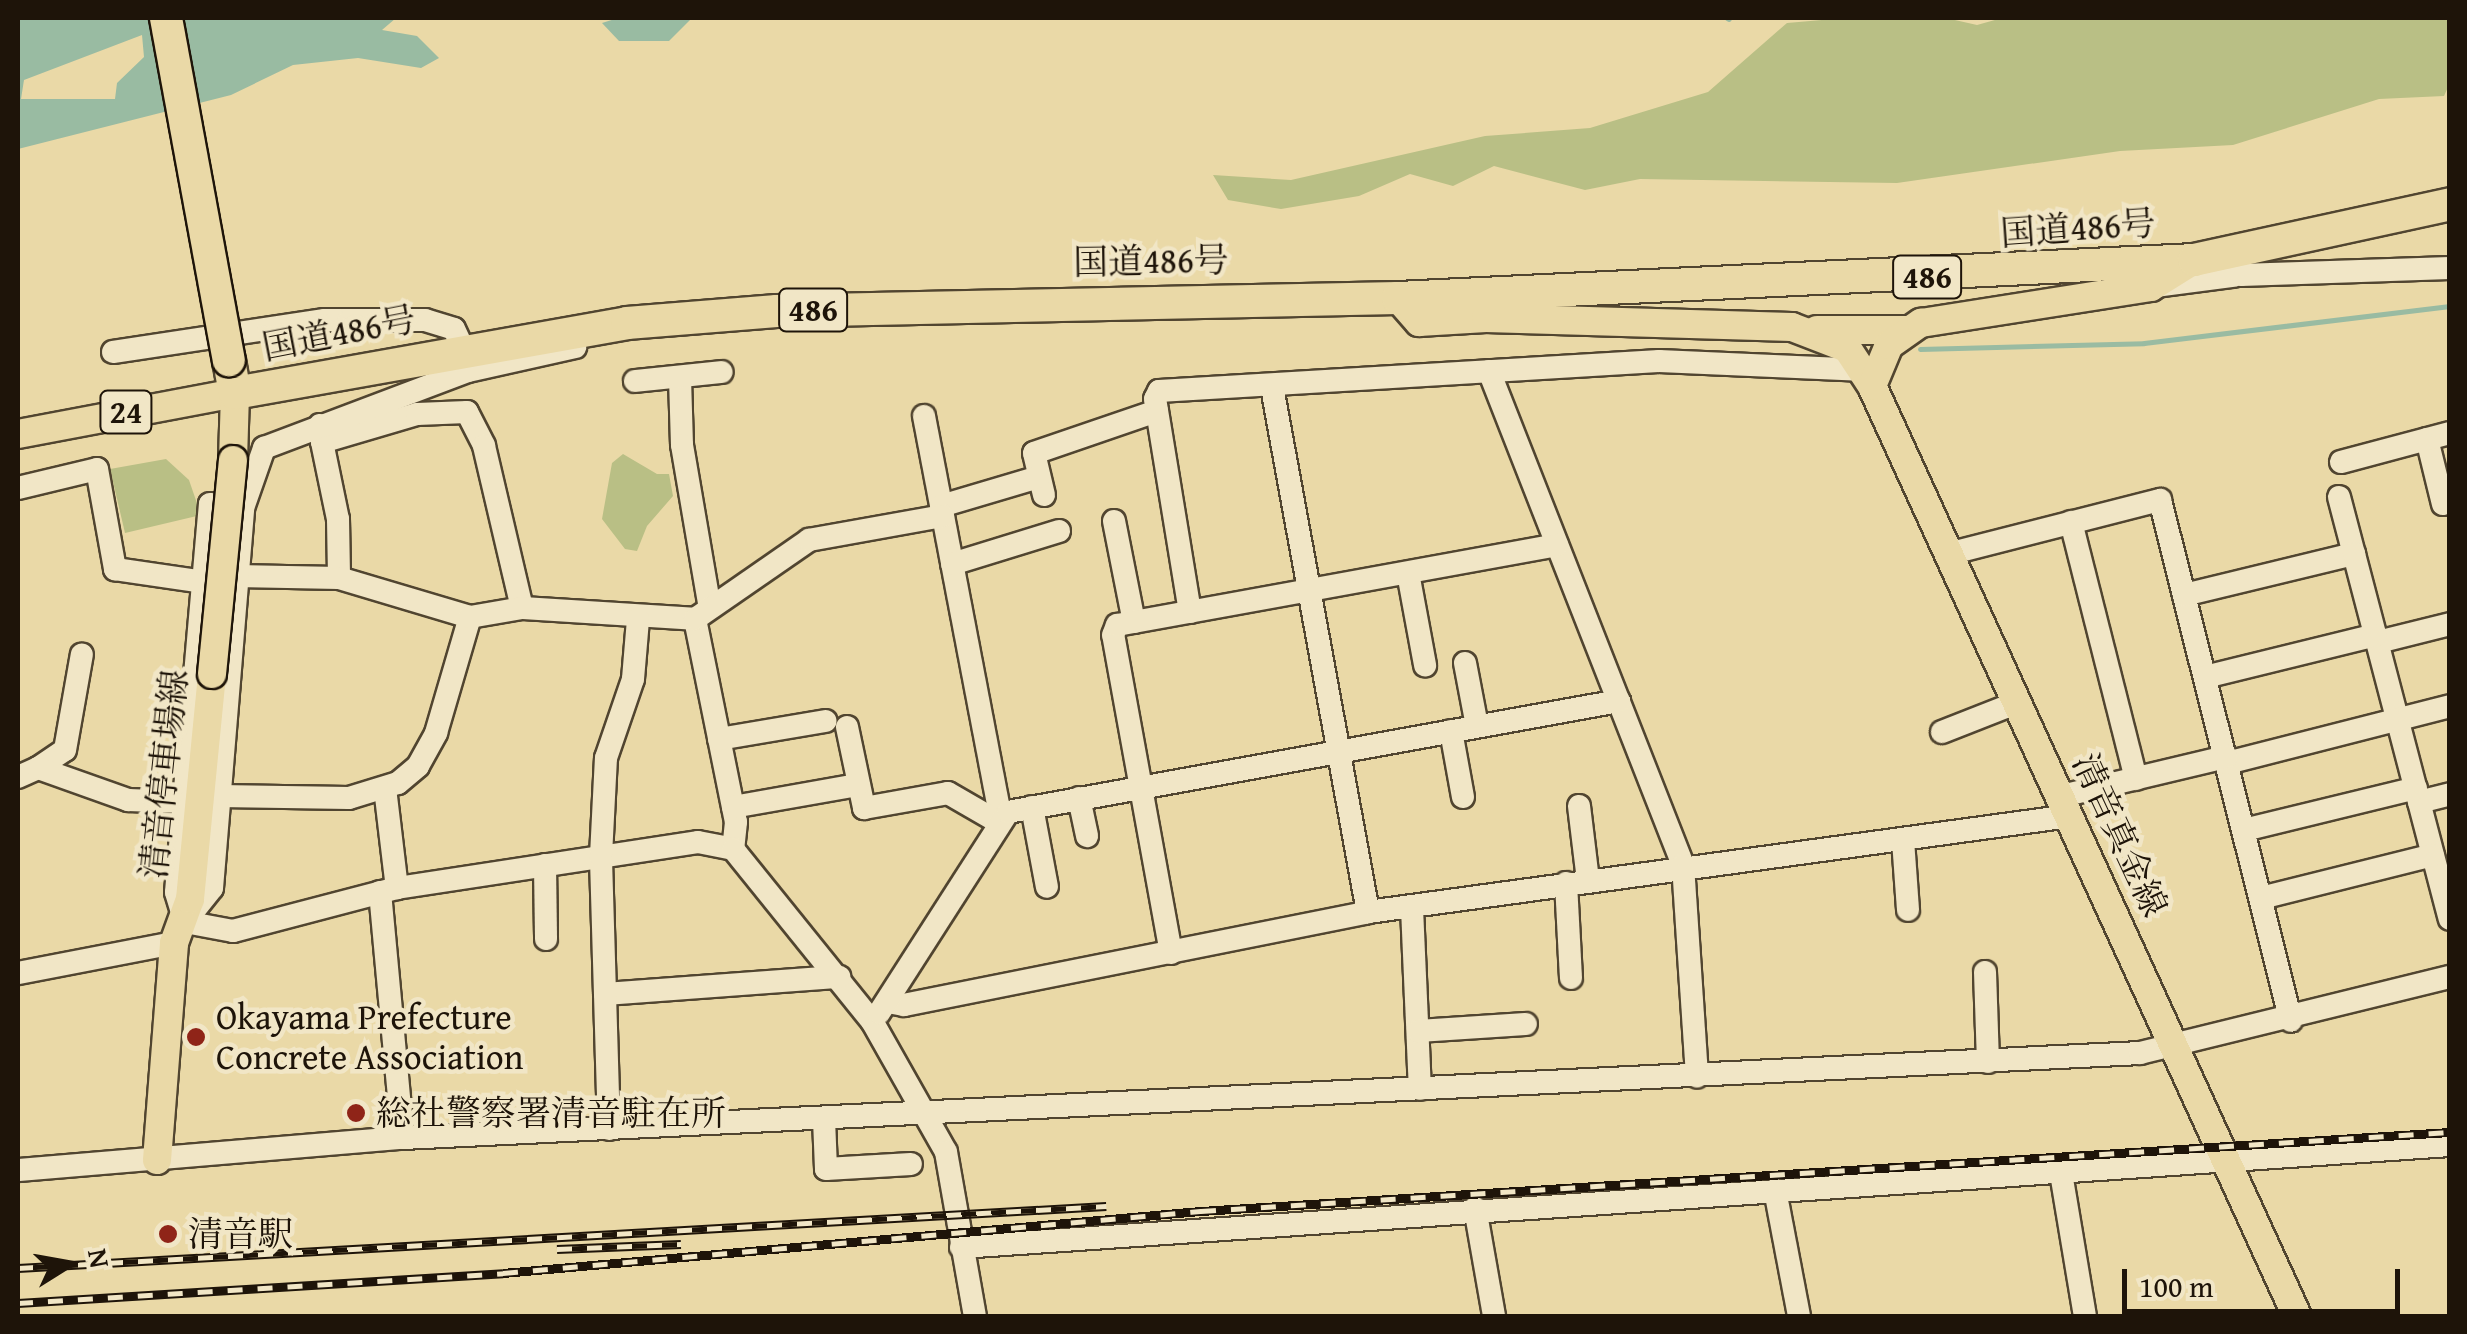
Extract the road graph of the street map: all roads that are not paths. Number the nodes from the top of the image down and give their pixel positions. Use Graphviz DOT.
graph roads {
  1 [pos="166,18"];
  2 [pos="2450,204"];
  3 [pos="2194,260"];
  4 [pos="2450,268"];
  5 [pos="2241,275"];
  6 [pos="2151,286"];
  7 [pos="1398,298"];
  8 [pos="627,322"];
  9 [pos="1811,330"];
  10 [pos="1907,330"];
  11 [pos="464,350"];
  12 [pos="113,352"];
  13 [pos="1489,371"];
  14 [pos="722,372"];
  15 [pos="680,378"];
  16 [pos="1868,378"];
  17 [pos="635,381"];
  18 [pos="1272,386"];
  19 [pos="234,393"];
  20 [pos="1157,411"];
  21 [pos="924,416"];
  22 [pos="321,433"];
  23 [pos="18,434"];
  24 [pos="2438,436"];
  25 [pos="2341,462"];
  26 [pos="18,488"];
  27 [pos="2340,498"];
  28 [pos="2443,504"];
  29 [pos="243,508"];
  30 [pos="942,511"];
  31 [pos="1114,521"];
  32 [pos="2071,522"];
  33 [pos="1059,531"];
  34 [pos="1557,545"];
  35 [pos="1948,554"];
  36 [pos="2354,554"];
  37 [pos="952,564"];
  38 [pos="1408,572"];
  39 [pos="236,576"];
  40 [pos="339,578"];
  41 [pos="204,582"];
  42 [pos="1311,590"];
  43 [pos="2184,595"];
  44 [pos="522,608"];
  45 [pos="1190,612"];
  46 [pos="702,613"];
  47 [pos="470,618"];
  48 [pos="638,618"];
  49 [pos="1134,622"];
  50 [pos="2450,624"];
  51 [pos="2377,639"];
  52 [pos="82,654"];
  53 [pos="1465,664"];
  54 [pos="1424,665"];
  55 [pos="2205,677"];
  56 [pos="1620,702"];
  57 [pos="2018,702"];
  58 [pos="2450,706"];
  59 [pos="2398,720"];
  60 [pos="1478,726"];
  61 [pos="1451,731"];
  62 [pos="1942,732"];
  63 [pos="720,739"];
  64 [pos="1340,752"];
  65 [pos="2226,760"];
  66 [pos="28,773"];
  67 [pos="2136,778"];
  68 [pos="858,785"];
  69 [pos="1142,787"];
  70 [pos="385,788"];
  71 [pos="2450,794"];
  72 [pos="2418,795"];
  73 [pos="219,796"];
  74 [pos="1463,797"];
  75 [pos="1079,798"];
  76 [pos="183,802"];
  77 [pos="1579,806"];
  78 [pos="2066,806"];
  79 [pos="733,807"];
  80 [pos="1032,807"];
  81 [pos="999,820"];
  82 [pos="2244,830"];
  83 [pos="1086,836"];
  84 [pos="1903,840"];
  85 [pos="734,849"];
  86 [pos="2433,855"];
  87 [pos="601,856"];
  88 [pos="544,865"];
  89 [pos="1683,865"];
  90 [pos="1577,882"];
  91 [pos="2445,886"];
  92 [pos="1046,888"];
  93 [pos="388,890"];
  94 [pos="2260,898"];
  95 [pos="1412,908"];
  96 [pos="1908,910"];
  97 [pos="1368,912"];
  98 [pos="2450,919"];
  99 [pos="180,932"];
  100 [pos="546,939"];
  101 [pos="1171,953"];
  102 [pos="18,972"];
  103 [pos="1985,972"];
  104 [pos="2450,977"];
  105 [pos="839,978"];
  106 [pos="1571,978"];
  107 [pos="605,994"];
  108 [pos="888,1002"];
  109 [pos="872,1021"];
  110 [pos="2290,1021"];
  111 [pos="1526,1024"];
  112 [pos="1418,1031"];
  113 [pos="2176,1045"];
  114 [pos="1988,1062"];
  115 [pos="1698,1077"];
  116 [pos="1420,1090"];
  117 [pos="926,1114"];
  118 [pos="824,1119"];
  119 [pos="609,1129"];
  120 [pos="403,1138"];
  121 [pos="2450,1145"];
  122 [pos="157,1160"];
  123 [pos="2226,1160"];
  124 [pos="911,1164"];
  125 [pos="18,1170"];
  126 [pos="2061,1172"];
  127 [pos="1776,1190"];
  128 [pos="1475,1208"];
  129 [pos="961,1247"];
  130 [pos="975,1316"];
  131 [pos="1494,1316"];
  132 [pos="1799,1316"];
  133 [pos="2085,1316"];
  134 [pos="2297,1316"];
  1 -- 19 [label="highway, 国道486号, bridge"];
  2 -- 3 [label="highway, 国道486号 / 486"];
  3 -- 5 [label="street"];
  3 -- 6 [label="main road"];
  3 -- 7 [label="highway, 国道486号 / 486"];
  4 -- 5 [label="street"];
  5 -- 6 [label="street"];
  6 -- 10 [label="main road"];
  7 -- 8 [label="highway, 国道486号 / 486"];
  7 -- 9 [label="main road, 清音真金線"];
  8 -- 11 [label="highway, 国道486号 / 486"];
  8 -- 22 [label="street"];
  9 -- 10 [label="main road"];
  9 -- 16 [label="main road, 清音真金線"];
  10 -- 16 [label="main road"];
  11 -- 12 [label="street"];
  11 -- 19 [label="highway, 国道486号 / 486"];
  13 -- 16 [label="street"];
  13 -- 18 [label="street"];
  13 -- 34 [label="street"];
  14 -- 15 [label="street"];
  15 -- 17 [label="street"];
  15 -- 46 [label="street"];
  16 -- 35 [label="main road, 清音真金線"];
  18 -- 20 [label="street"];
  18 -- 42 [label="street"];
  19 -- 23 [label="main road, 24"];
  19 -- 99 [label="main road, 清音停車場線, bridge"];
  20 -- 30 [label="street"];
  20 -- 45 [label="street"];
  21 -- 30 [label="street"];
  22 -- 29 [label="street"];
  22 -- 40 [label="street"];
  22 -- 44 [label="street"];
  24 -- 25 [label="street"];
  24 -- 28 [label="street"];
  26 -- 41 [label="street"];
  27 -- 36 [label="street"];
  29 -- 39 [label="street"];
  29 -- 41 [label="street"];
  30 -- 37 [label="street"];
  30 -- 46 [label="street"];
  31 -- 49 [label="street"];
  32 -- 35 [label="street"];
  32 -- 43 [label="street"];
  32 -- 67 [label="street"];
  33 -- 37 [label="street"];
  34 -- 38 [label="street"];
  34 -- 56 [label="street"];
  35 -- 57 [label="main road, 清音真金線"];
  36 -- 43 [label="street"];
  36 -- 51 [label="street"];
  37 -- 81 [label="street"];
  38 -- 42 [label="street"];
  38 -- 54 [label="street"];
  39 -- 40 [label="street"];
  39 -- 73 [label="street"];
  40 -- 47 [label="street"];
  41 -- 76 [label="street"];
  42 -- 45 [label="street"];
  42 -- 64 [label="street"];
  43 -- 55 [label="street"];
  44 -- 47 [label="street"];
  44 -- 48 [label="street"];
  45 -- 49 [label="street"];
  46 -- 48 [label="street"];
  46 -- 63 [label="street"];
  47 -- 70 [label="street"];
  48 -- 87 [label="street"];
  49 -- 69 [label="street"];
  50 -- 51 [label="street"];
  51 -- 55 [label="street"];
  51 -- 59 [label="street"];
  52 -- 66 [label="street"];
  53 -- 60 [label="street"];
  55 -- 65 [label="street"];
  56 -- 60 [label="street"];
  56 -- 89 [label="street"];
  57 -- 62 [label="street"];
  57 -- 78 [label="main road, 清音真金線"];
  58 -- 59 [label="street"];
  59 -- 65 [label="street"];
  59 -- 72 [label="street"];
  60 -- 61 [label="street"];
  61 -- 64 [label="street"];
  61 -- 74 [label="street"];
  63 -- 68 [label="street"];
  63 -- 79 [label="street"];
  64 -- 69 [label="street"];
  64 -- 97 [label="street"];
  65 -- 67 [label="street"];
  65 -- 82 [label="street"];
  66 -- 76 [label="street"];
  67 -- 78 [label="street"];
  68 -- 79 [label="street"];
  68 -- 81 [label="street"];
  69 -- 75 [label="street"];
  69 -- 101 [label="street"];
  70 -- 73 [label="street"];
  70 -- 93 [label="street"];
  71 -- 72 [label="street"];
  72 -- 82 [label="street"];
  72 -- 86 [label="street"];
  73 -- 99 [label="street"];
  75 -- 80 [label="street"];
  75 -- 83 [label="street"];
  76 -- 99 [label="street"];
  77 -- 90 [label="street"];
  78 -- 84 [label="street"];
  78 -- 113 [label="main road, 清音真金線"];
  79 -- 85 [label="street"];
  80 -- 81 [label="street"];
  80 -- 92 [label="street"];
  81 -- 108 [label="street"];
  82 -- 94 [label="street"];
  84 -- 89 [label="street"];
  84 -- 96 [label="street"];
  85 -- 87 [label="street"];
  85 -- 105 [label="street"];
  86 -- 91 [label="street"];
  86 -- 94 [label="street"];
  87 -- 88 [label="street"];
  87 -- 107 [label="street"];
  88 -- 93 [label="street"];
  88 -- 100 [label="street"];
  89 -- 90 [label="street"];
  89 -- 115 [label="street"];
  90 -- 95 [label="street"];
  90 -- 106 [label="street"];
  91 -- 98 [label="street"];
  93 -- 99 [label="street"];
  93 -- 120 [label="street"];
  94 -- 110 [label="street"];
  95 -- 97 [label="street"];
  95 -- 112 [label="street"];
  97 -- 101 [label="street"];
  99 -- 102 [label="street"];
  99 -- 122 [label="main road, 清音停車場線"];
  101 -- 108 [label="street"];
  103 -- 114 [label="street"];
  104 -- 110 [label="street"];
  105 -- 107 [label="street"];
  105 -- 109 [label="street"];
  107 -- 119 [label="street"];
  108 -- 109 [label="street"];
  109 -- 117 [label="street"];
  110 -- 113 [label="street"];
  111 -- 112 [label="street"];
  112 -- 116 [label="street"];
  113 -- 114 [label="street"];
  113 -- 123 [label="main road, 清音真金線"];
  114 -- 115 [label="street"];
  115 -- 116 [label="street"];
  116 -- 117 [label="street"];
  117 -- 118 [label="street"];
  117 -- 129 [label="street"];
  118 -- 119 [label="street"];
  118 -- 124 [label="street"];
  119 -- 120 [label="street"];
  120 -- 122 [label="street"];
  121 -- 123 [label="street"];
  122 -- 125 [label="street"];
  123 -- 126 [label="street"];
  123 -- 134 [label="main road, 清音真金線"];
  126 -- 127 [label="street"];
  126 -- 133 [label="street"];
  127 -- 128 [label="street"];
  127 -- 132 [label="street"];
  128 -- 129 [label="street"];
  128 -- 131 [label="street"];
  129 -- 130 [label="street"];
}
